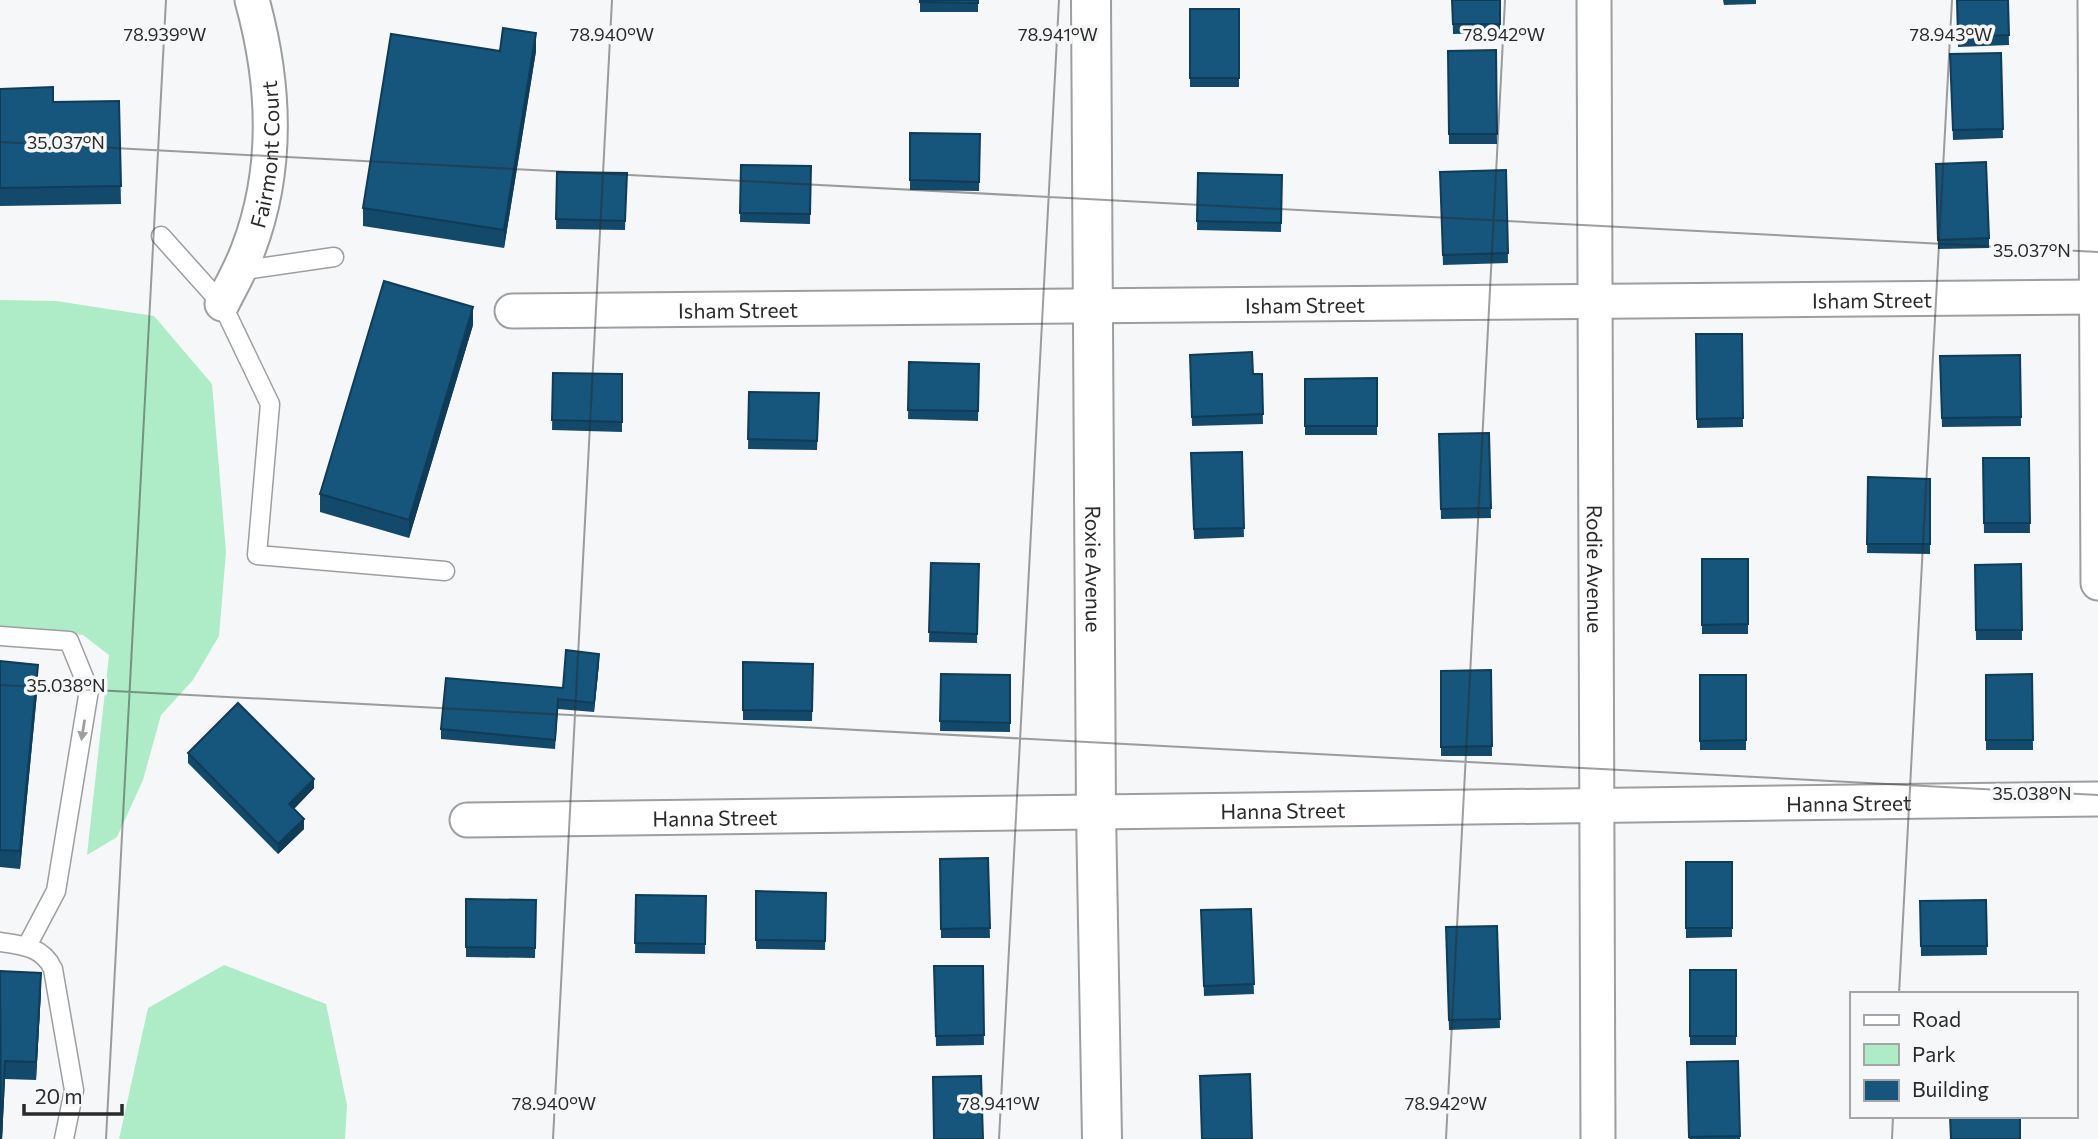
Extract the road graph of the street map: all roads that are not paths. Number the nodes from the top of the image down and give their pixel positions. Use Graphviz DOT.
graph roads {
  1 [pos="252,0"];
  2 [pos="1091,0"];
  3 [pos="1594,0"];
  4 [pos="2095,0"];
  5 [pos="161,236"];
  6 [pos="334,257"];
  7 [pos="238,271"];
  8 [pos="2097,297"];
  9 [pos="1595,302"];
  10 [pos="222,304"];
  11 [pos="1093,306"];
  12 [pos="512,311"];
  13 [pos="445,572"];
  14 [pos="2098,583"];
  15 [pos="0,636"];
  16 [pos="2098,799"];
  17 [pos="1597,806"];
  18 [pos="1096,812"];
  19 [pos="467,820"];
  20 [pos="0,942"];
  21 [pos="27,946"];
  22 [pos="65,1139"];
  23 [pos="1102,1139"];
  24 [pos="1598,1139"];
  1 -- 7 [label="street, Fairmont Court"];
  2 -- 11 [label="street, Roxie Avenue"];
  3 -- 9 [label="street, Rodie Avenue"];
  4 -- 8 [label="street"];
  5 -- 10 [label="lane"];
  6 -- 7 [label="lane"];
  7 -- 10 [label="street, Fairmont Court"];
  8 -- 9 [label="street, Isham Street"];
  8 -- 14 [label="street"];
  9 -- 11 [label="street, Isham Street"];
  9 -- 17 [label="street, Rodie Avenue"];
  10 -- 13 [label="lane"];
  11 -- 12 [label="street, Isham Street"];
  11 -- 18 [label="street, Roxie Avenue"];
  15 -- 21 [label="lane, one-way"];
  16 -- 17 [label="street, Hanna Street"];
  17 -- 18 [label="street, Hanna Street"];
  17 -- 24 [label="street, Rodie Avenue"];
  18 -- 19 [label="street, Hanna Street"];
  18 -- 23 [label="street, Roxie Avenue"];
  20 -- 21 [label="lane"];
  21 -- 22 [label="lane"];
}
